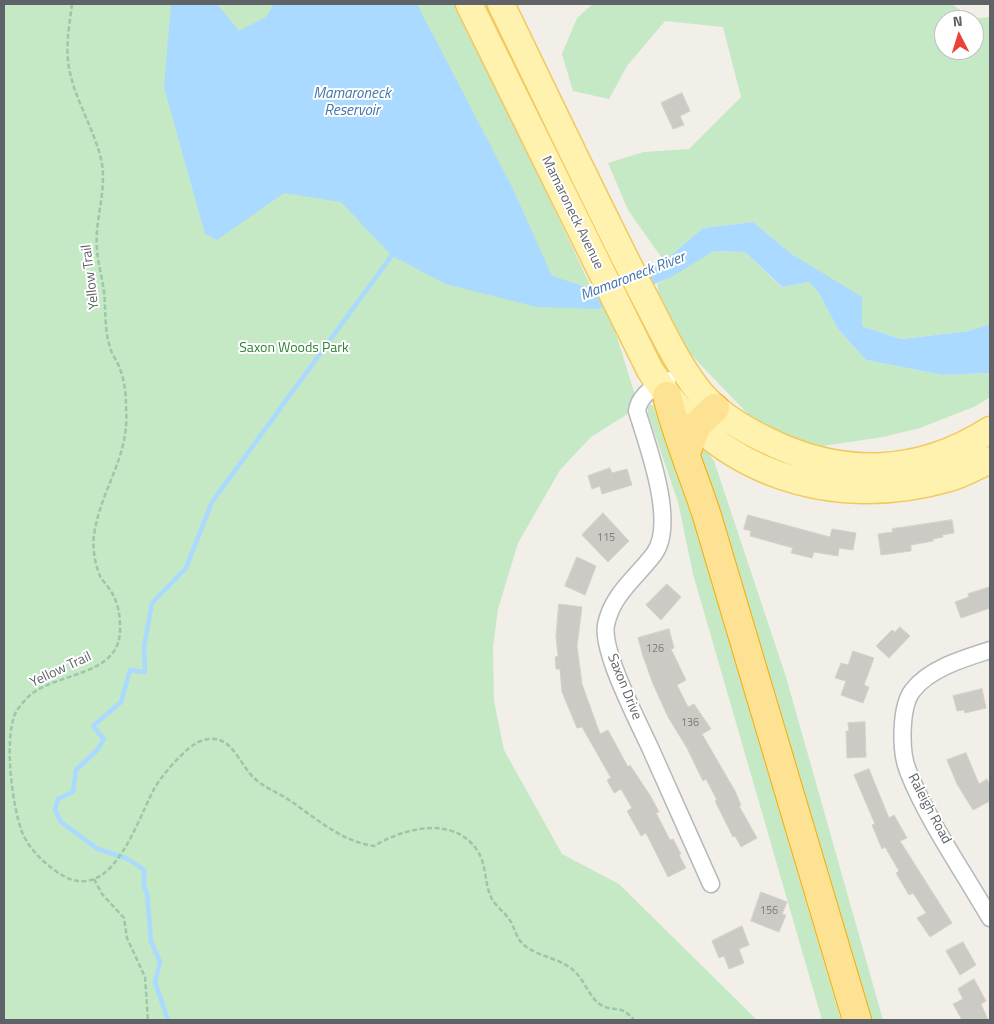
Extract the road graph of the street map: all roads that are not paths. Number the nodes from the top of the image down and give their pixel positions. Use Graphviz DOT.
graph roads {
  1 [pos="469,4"];
  2 [pos="501,4"];
  3 [pos="685,371"];
  4 [pos="663,390"];
  5 [pos="706,417"];
  6 [pos="986,441"];
  7 [pos="686,453"];
  8 [pos="990,460"];
  9 [pos="990,650"];
  10 [pos="711,884"];
  11 [pos="990,918"];
  12 [pos="857,1020"];
  1 -- 4 [label="main road, Mamaroneck Avenue"];
  2 -- 3 [label="main road, Mamaroneck Avenue"];
  3 -- 4 [label="street, Saxon Drive"];
  3 -- 5 [label="main road, Mamaroneck Avenue"];
  4 -- 5 [label="main road, Mamaroneck Avenue"];
  4 -- 7 [label="highway"];
  4 -- 10 [label="street, Saxon Drive"];
  5 -- 6 [label="main road, Mamaroneck Avenue"];
  5 -- 7 [label="highway"];
  5 -- 8 [label="main road, Mamaroneck Avenue"];
  7 -- 12 [label="highway"];
  9 -- 11 [label="street, Raleigh Road"];
}
